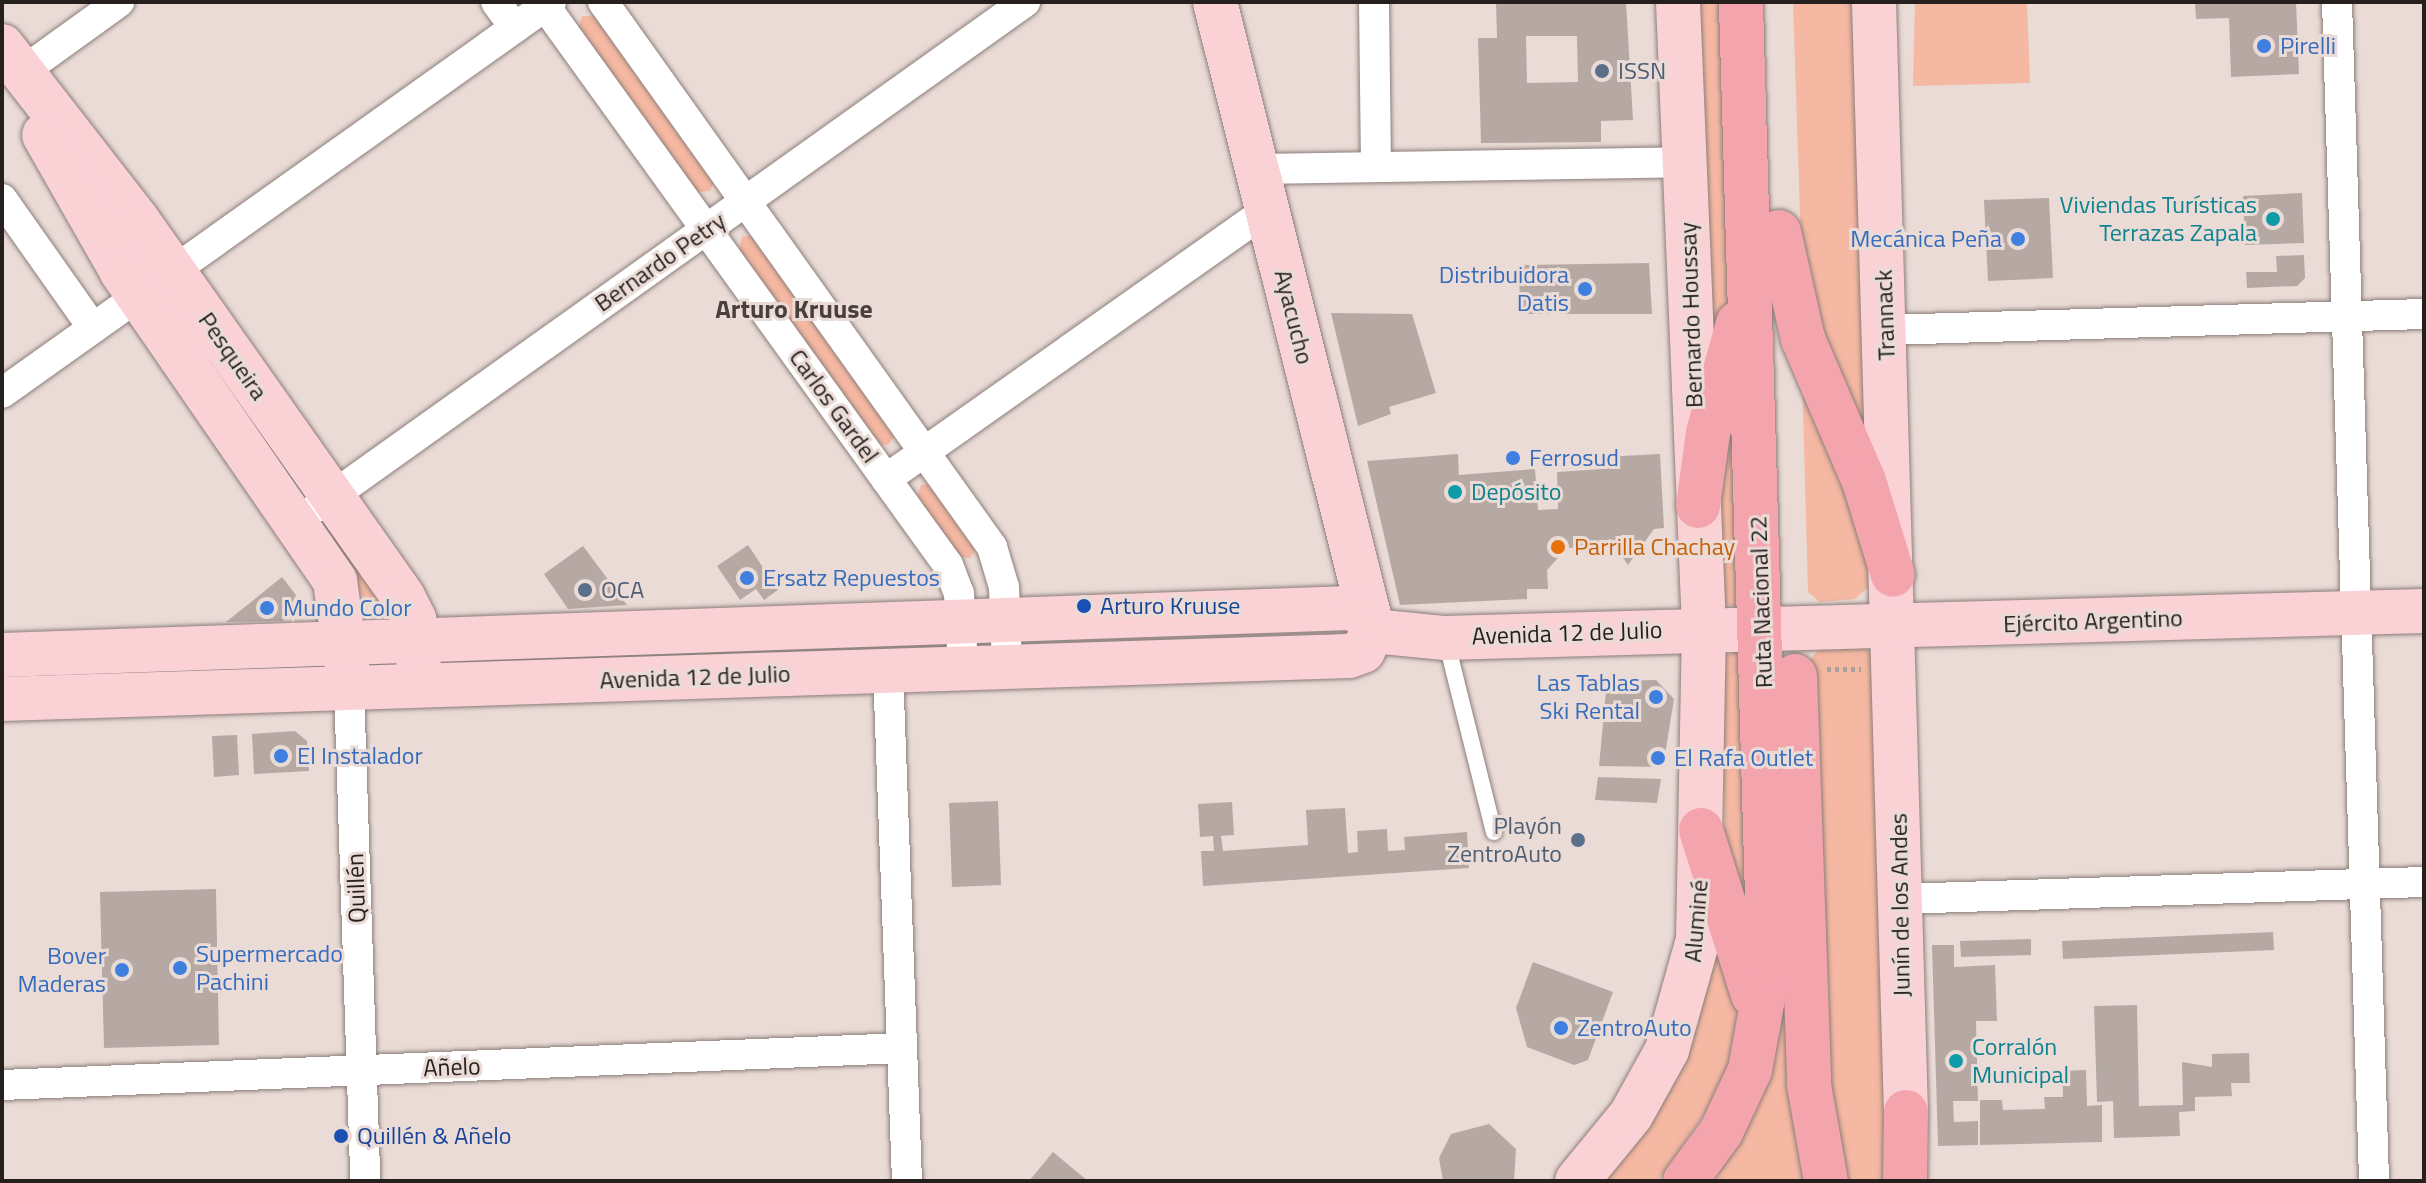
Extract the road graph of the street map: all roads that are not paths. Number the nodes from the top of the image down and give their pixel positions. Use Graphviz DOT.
graph roads {
  1 [pos="119,2"];
  2 [pos="496,2"];
  3 [pos="603,2"];
  4 [pos="1025,2"];
  5 [pos="1215,2"];
  6 [pos="1374,2"];
  7 [pos="1678,2"];
  8 [pos="1741,2"];
  9 [pos="1770,2"];
  10 [pos="1874,2"];
  11 [pos="2337,2"];
  12 [pos="548,4"];
  13 [pos="515,28"];
  14 [pos="9,59"];
  15 [pos="1685,162"];
  16 [pos="1376,167"];
  17 [pos="1262,190"];
  18 [pos="2,199"];
  19 [pos="746,202"];
  20 [pos="706,230"];
  21 [pos="1764,243"];
  22 [pos="173,271"];
  23 [pos="138,296"];
  24 [pos="2424,314"];
  25 [pos="2347,316"];
  26 [pos="93,328"];
  27 [pos="1885,330"];
  28 [pos="2,393"];
  29 [pos="925,451"];
  30 [pos="886,479"];
  31 [pos="332,497"];
  32 [pos="1698,506"];
  33 [pos="296,523"];
  34 [pos="1893,575"];
  35 [pos="2424,611"];
  36 [pos="2357,613"];
  37 [pos="1005,621"];
  38 [pos="960,623"];
  39 [pos="1895,627"];
  40 [pos="1704,628"];
  41 [pos="1778,628"];
  42 [pos="1373,631"];
  43 [pos="1445,638"];
  44 [pos="417,641"];
  45 [pos="347,643"];
  46 [pos="2,655"];
  47 [pos="1007,666"];
  48 [pos="963,668"];
  49 [pos="888,670"];
  50 [pos="420,686"];
  51 [pos="349,688"];
  52 [pos="2,699"];
  53 [pos="1701,830"];
  54 [pos="1494,832"];
  55 [pos="2424,882"];
  56 [pos="2364,884"];
  57 [pos="1900,899"];
  58 [pos="1759,1036"];
  59 [pos="902,1048"];
  60 [pos="361,1071"];
  61 [pos="2,1085"];
  62 [pos="1906,1112"];
  63 [pos="365,1181"];
  64 [pos="907,1181"];
  65 [pos="1577,1181"];
  66 [pos="1685,1181"];
  67 [pos="1826,1181"];
  68 [pos="1905,1181"];
  69 [pos="1922,1181"];
  70 [pos="2374,1181"];
  1 -- 14 [label="street"];
  2 -- 13 [label="street"];
  3 -- 19 [label="street, Carlos Gardel"];
  4 -- 19 [label="street, Bernardo Petry"];
  5 -- 17 [label="street, Ayacucho"];
  6 -- 16 [label="street"];
  7 -- 15 [label="street, Bernardo Houssay"];
  8 -- 21 [label="main road, Ruta Nacional 22"];
  9 -- 21 [label="main road, Ruta Nacional 22"];
  10 -- 27 [label="street, Trannack"];
  11 -- 25 [label="street"];
  12 -- 13 [label="street"];
  12 -- 20 [label="street, Carlos Gardel"];
  13 -- 22 [label="street"];
  14 -- 22 [label="street, Pesqueira"];
  14 -- 23 [label="street, Pesqueira"];
  15 -- 16 [label="street"];
  15 -- 32 [label="street, Bernardo Houssay"];
  16 -- 17 [label="street"];
  17 -- 29 [label="street"];
  17 -- 42 [label="street, Ayacucho"];
  18 -- 26 [label="street"];
  19 -- 20 [label="street, Bernardo Petry"];
  19 -- 29 [label="street, Carlos Gardel"];
  20 -- 30 [label="street, Carlos Gardel"];
  20 -- 31 [label="street, Bernardo Petry"];
  21 -- 32 [label="main road"];
  21 -- 34 [label="main road"];
  21 -- 41 [label="main road, Ruta Nacional 22"];
  22 -- 23 [label="street"];
  22 -- 31 [label="street, Pesqueira"];
  23 -- 26 [label="street"];
  23 -- 33 [label="street, Pesqueira"];
  24 -- 25 [label="street"];
  25 -- 27 [label="street"];
  25 -- 36 [label="street"];
  26 -- 28 [label="street"];
  27 -- 34 [label="street, Trannack"];
  29 -- 30 [label="street"];
  29 -- 37 [label="street, Carlos Gardel"];
  30 -- 38 [label="street, Carlos Gardel"];
  31 -- 33 [label="street, Bernardo Petry"];
  31 -- 44 [label="street, Pesqueira"];
  32 -- 40 [label="street, Bernardo Houssay"];
  33 -- 45 [label="street, Pesqueira"];
  34 -- 39 [label="street, Trannack"];
  35 -- 36 [label="street, Ejército Argentino"];
  36 -- 39 [label="street, Ejército Argentino"];
  36 -- 56 [label="street"];
  37 -- 38 [label="street, Avenida 12 de Julio"];
  37 -- 42 [label="street, Avenida 12 de Julio"];
  37 -- 47 [label="street, Carlos Gardel"];
  38 -- 44 [label="street, Avenida 12 de Julio"];
  38 -- 48 [label="street, Carlos Gardel"];
  39 -- 41 [label="street, Ejército Argentino"];
  39 -- 57 [label="street, Junín de los Andes"];
  40 -- 41 [label="street, Avenida 12 de Julio"];
  40 -- 43 [label="street, Avenida 12 de Julio"];
  40 -- 53 [label="street, Aluminé"];
  41 -- 58 [label="main road, Ruta Nacional 22"];
  41 -- 67 [label="main road, Ruta Nacional 22"];
  42 -- 43 [label="street, Avenida 12 de Julio"];
  42 -- 47 [label="street, Avenida 12 de Julio"];
  43 -- 54 [label="lane"];
  44 -- 45 [label="street, Avenida 12 de Julio"];
  44 -- 50 [label="street, Pesqueira"];
  45 -- 46 [label="street, Avenida 12 de Julio"];
  45 -- 51 [label="street, Quillén"];
  47 -- 48 [label="street, Avenida 12 de Julio"];
  48 -- 49 [label="street, Avenida 12 de Julio"];
  49 -- 50 [label="street, Avenida 12 de Julio"];
  49 -- 59 [label="street"];
  50 -- 51 [label="street, Avenida 12 de Julio"];
  51 -- 52 [label="street, Avenida 12 de Julio"];
  51 -- 60 [label="street, Quillén"];
  53 -- 58 [label="main road"];
  53 -- 65 [label="street, Aluminé"];
  55 -- 56 [label="street"];
  56 -- 57 [label="street"];
  56 -- 70 [label="street"];
  57 -- 62 [label="street, Junín de los Andes"];
  58 -- 66 [label="main road, Ruta Nacional 22"];
  59 -- 60 [label="street, Añelo"];
  59 -- 64 [label="street"];
  60 -- 61 [label="street, Añelo"];
  60 -- 63 [label="street, Quillén"];
  62 -- 68 [label="main road"];
  62 -- 69 [label="street, Junín de los Andes"];
}
